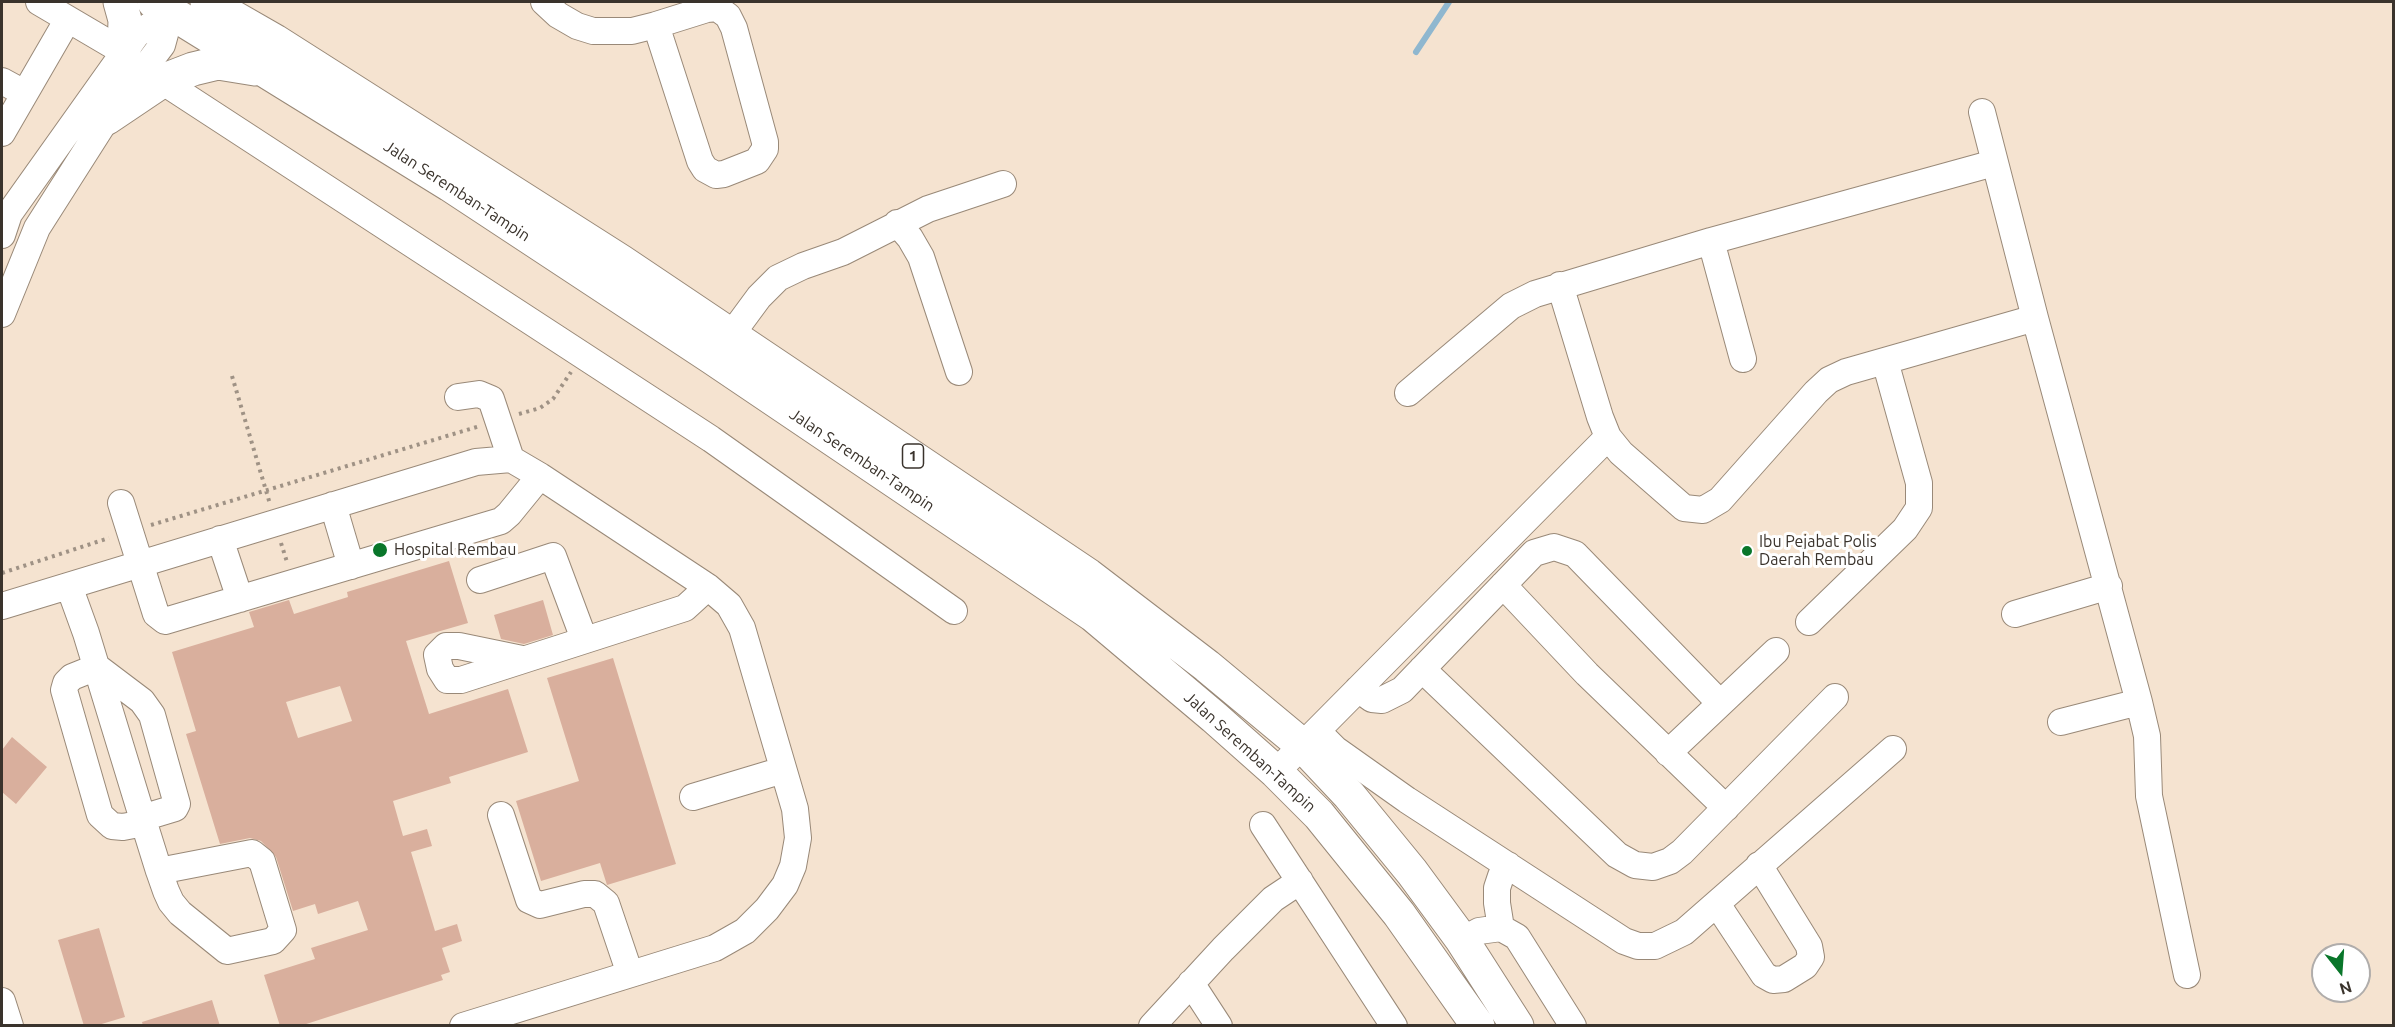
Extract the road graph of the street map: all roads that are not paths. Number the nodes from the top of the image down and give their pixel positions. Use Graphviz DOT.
graph roads {
  1 [pos="39,2"];
  2 [pos="120,2"];
  3 [pos="207,2"];
  4 [pos="254,2"];
  5 [pos="544,2"];
  6 [pos="162,7"];
  7 [pos="68,19"];
  8 [pos="656,25"];
  9 [pos="124,52"];
  10 [pos="270,56"];
  11 [pos="2,81"];
  12 [pos="162,81"];
  13 [pos="24,93"];
  14 [pos="1982,112"];
  15 [pos="107,118"];
  16 [pos="2,133"];
  17 [pos="1994,163"];
  18 [pos="1003,184"];
  19 [pos="4,220"];
  20 [pos="897,224"];
  21 [pos="37,228"];
  22 [pos="1711,241"];
  23 [pos="1560,285"];
  24 [pos="2,314"];
  25 [pos="2035,318"];
  26 [pos="731,335"];
  27 [pos="1743,359"];
  28 [pos="1885,361"];
  29 [pos="959,372"];
  30 [pos="1408,393"];
  31 [pos="458,397"];
  32 [pos="1608,437"];
  33 [pos="511,459"];
  34 [pos="540,476"];
  35 [pos="121,502"];
  36 [pos="333,505"];
  37 [pos="220,539"];
  38 [pos="139,563"];
  39 [pos="351,566"];
  40 [pos="480,580"];
  41 [pos="1503,585"];
  42 [pos="69,586"];
  43 [pos="2109,586"];
  44 [pos="708,587"];
  45 [pos="240,599"];
  46 [pos="2,606"];
  47 [pos="954,611"];
  48 [pos="2015,614"];
  49 [pos="1809,622"];
  50 [pos="584,639"];
  51 [pos="1776,651"];
  52 [pos="522,659"];
  53 [pos="97,667"];
  54 [pos="1422,669"];
  55 [pos="1358,689"];
  56 [pos="1835,697"];
  57 [pos="2139,702"];
  58 [pos="1720,704"];
  59 [pos="2061,722"];
  60 [pos="1310,738"];
  61 [pos="1893,749"];
  62 [pos="1668,753"];
  63 [pos="783,770"];
  64 [pos="1276,772"];
  65 [pos="693,797"];
  66 [pos="1726,808"];
  67 [pos="501,815"];
  68 [pos="143,821"];
  69 [pos="1263,825"];
  70 [pos="1508,865"];
  71 [pos="1760,866"];
  72 [pos="159,871"];
  73 [pos="1300,881"];
  74 [pos="1717,904"];
  75 [pos="1501,928"];
  76 [pos="1462,940"];
  77 [pos="630,974"];
  78 [pos="2187,975"];
  79 [pos="1191,983"];
  80 [pos="2,1000"];
  81 [pos="10,1026"];
  82 [pos="463,1026"];
  83 [pos="1152,1026"];
  84 [pos="1219,1026"];
  85 [pos="1394,1026"];
  86 [pos="1478,1026"];
  87 [pos="1517,1026"];
  88 [pos="1573,1026"];
  1 -- 7 [label="street"];
  2 -- 9 [label="highway"];
  3 -- 10 [label="highway, Jalan Seremban-Tampin / 1"];
  4 -- 10 [label="highway"];
  5 -- 8 [label="street"];
  6 -- 9 [label="street"];
  6 -- 10 [label="highway, Jalan Seremban-Tampin / 1"];
  6 -- 15 [label="street"];
  7 -- 9 [label="street"];
  7 -- 13 [label="street"];
  8 -- 8 [label="street"];
  9 -- 19 [label="street"];
  10 -- 12 [label="highway"];
  10 -- 26 [label="highway, Jalan Seremban-Tampin / 1"];
  10 -- 64 [label="highway, Jalan Seremban-Tampin / 1"];
  11 -- 13 [label="street"];
  12 -- 15 [label="highway"];
  12 -- 47 [label="street"];
  13 -- 16 [label="street"];
  14 -- 17 [label="street"];
  15 -- 21 [label="street"];
  17 -- 22 [label="street"];
  17 -- 25 [label="street"];
  18 -- 20 [label="street"];
  19 -- 21 [label="street"];
  20 -- 26 [label="street"];
  20 -- 29 [label="street"];
  21 -- 24 [label="street"];
  22 -- 23 [label="street"];
  22 -- 27 [label="street"];
  23 -- 30 [label="street"];
  23 -- 32 [label="street"];
  25 -- 28 [label="street"];
  25 -- 43 [label="street"];
  26 -- 60 [label="highway, Jalan Seremban-Tampin / 1"];
  28 -- 32 [label="street"];
  28 -- 49 [label="street"];
  31 -- 33 [label="street"];
  32 -- 55 [label="street"];
  33 -- 34 [label="street"];
  33 -- 36 [label="street"];
  34 -- 39 [label="street"];
  34 -- 44 [label="street"];
  35 -- 38 [label="street"];
  36 -- 37 [label="street"];
  36 -- 39 [label="street"];
  37 -- 38 [label="street"];
  37 -- 45 [label="street"];
  38 -- 42 [label="street"];
  38 -- 45 [label="street"];
  39 -- 45 [label="street"];
  40 -- 50 [label="street"];
  41 -- 54 [label="street"];
  41 -- 58 [label="street"];
  41 -- 62 [label="street"];
  42 -- 46 [label="street"];
  42 -- 53 [label="street"];
  43 -- 48 [label="street"];
  43 -- 57 [label="street"];
  44 -- 50 [label="street"];
  44 -- 63 [label="street"];
  50 -- 52 [label="street"];
  51 -- 58 [label="street"];
  53 -- 68 [label="street"];
  53 -- 68 [label="street"];
  53 -- 68 [label="street"];
  54 -- 55 [label="street"];
  54 -- 66 [label="street"];
  55 -- 60 [label="street"];
  56 -- 66 [label="street"];
  57 -- 59 [label="street"];
  57 -- 78 [label="street"];
  58 -- 62 [label="street"];
  60 -- 64 [label="street"];
  60 -- 70 [label="street"];
  60 -- 76 [label="highway, Jalan Seremban-Tampin / 1"];
  61 -- 71 [label="street"];
  62 -- 66 [label="street"];
  63 -- 65 [label="street"];
  63 -- 77 [label="street"];
  64 -- 86 [label="highway, Jalan Seremban-Tampin / 1"];
  67 -- 77 [label="street"];
  68 -- 72 [label="street"];
  69 -- 73 [label="street"];
  70 -- 74 [label="street"];
  70 -- 75 [label="street"];
  71 -- 74 [label="street"];
  71 -- 74 [label="street"];
  72 -- 72 [label="street"];
  73 -- 79 [label="street"];
  73 -- 85 [label="street"];
  75 -- 76 [label="street"];
  75 -- 88 [label="street"];
  76 -- 87 [label="highway, Jalan Seremban-Tampin / 1"];
  77 -- 82 [label="street"];
  79 -- 83 [label="street"];
  79 -- 84 [label="street"];
  80 -- 81 [label="street"];
}
